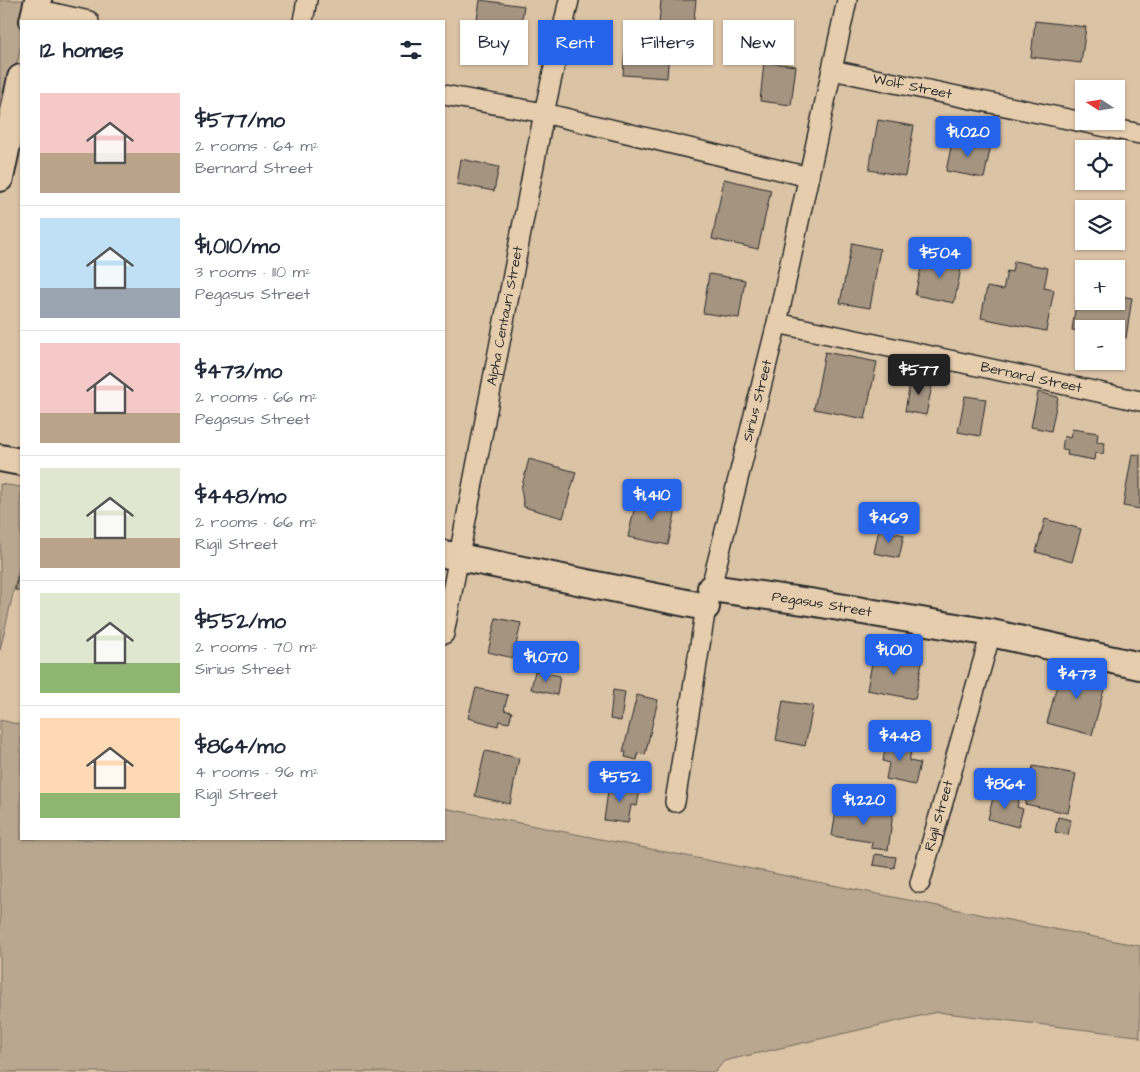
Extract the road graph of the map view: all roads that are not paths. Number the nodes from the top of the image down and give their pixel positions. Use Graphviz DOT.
graph roads {
  1 [pos="307,0"];
  2 [pos="569,0"];
  3 [pos="847,0"];
  4 [pos="36,10"];
  5 [pos="84,20"];
  6 [pos="302,20"];
  7 [pos="832,70"];
  8 [pos="20,83"];
  9 [pos="445,95"];
  10 [pos="544,113"];
  11 [pos="1140,134"];
  12 [pos="809,177"];
  13 [pos="0,178"];
  14 [pos="777,323"];
  15 [pos="1140,401"];
  16 [pos="0,458"];
  17 [pos="20,462"];
  18 [pos="451,556"];
  19 [pos="708,597"];
  20 [pos="445,623"];
  21 [pos="991,633"];
  22 [pos="1140,666"];
  23 [pos="675,802"];
  24 [pos="920,883"];
  1 -- 6 [label="street"];
  2 -- 10 [label="street, Alpha Centauri Street"];
  3 -- 7 [label="street, Sirius Street"];
  4 -- 5 [label="street"];
  7 -- 11 [label="street, Wolf Street"];
  7 -- 12 [label="street, Sirius Street"];
  8 -- 13 [label="street"];
  9 -- 10 [label="street"];
  10 -- 12 [label="street"];
  10 -- 18 [label="street, Alpha Centauri Street"];
  12 -- 14 [label="street, Sirius Street"];
  14 -- 15 [label="street, Bernard Street"];
  14 -- 19 [label="street, Sirius Street"];
  16 -- 17 [label="street"];
  18 -- 19 [label="street, Pegasus Street"];
  18 -- 20 [label="street, Alpha Centauri Street"];
  19 -- 21 [label="street, Pegasus Street"];
  19 -- 23 [label="street, Sirius Street"];
  21 -- 22 [label="street, Pegasus Street"];
  21 -- 24 [label="street, Rigil Street"];
}
